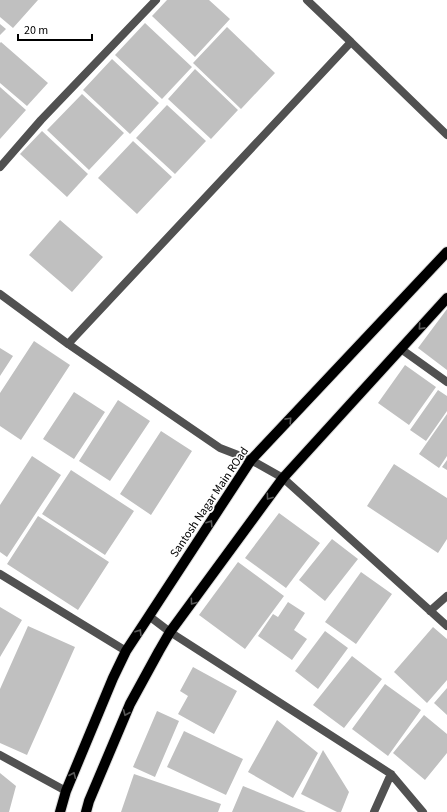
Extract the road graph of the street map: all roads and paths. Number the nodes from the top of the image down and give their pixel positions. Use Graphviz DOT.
graph roads {
  1 [pos="156,0"];
  2 [pos="307,0"];
  3 [pos="351,42"];
  4 [pos="447,135"];
  5 [pos="0,167"];
  6 [pos="447,252"];
  7 [pos="0,294"];
  8 [pos="447,298"];
  9 [pos="68,344"];
  10 [pos="401,348"];
  11 [pos="447,382"];
  12 [pos="251,460"];
  13 [pos="283,478"];
  14 [pos="0,574"];
  15 [pos="447,596"];
  16 [pos="430,611"];
  17 [pos="148,616"];
  18 [pos="447,626"];
  19 [pos="170,632"];
  20 [pos="126,651"];
  21 [pos="0,755"];
  22 [pos="390,774"];
  23 [pos="66,791"];
  24 [pos="60,812"];
  25 [pos="86,812"];
  26 [pos="374,812"];
  27 [pos="424,812"];
  1 -- 5 [label="street"];
  2 -- 3 [label="street"];
  3 -- 4 [label="street"];
  3 -- 9 [label="street"];
  12 -- 6 [label="main road, Santosh Nagar Main ROad, one-way"];
  7 -- 9 [label="street"];
  8 -- 10 [label="main road, one-way"];
  9 -- 12 [label="street"];
  10 -- 11 [label="street"];
  10 -- 13 [label="main road"];
  12 -- 13 [label="street"];
  17 -- 12 [label="main road, Santosh Nagar Main ROad, one-way"];
  13 -- 16 [label="street"];
  13 -- 19 [label="main road, one-way"];
  14 -- 20 [label="street"];
  15 -- 16 [label="street"];
  16 -- 18 [label="street"];
  17 -- 19 [label="street"];
  20 -- 17 [label="main road, Santosh Nagar Main ROad, one-way"];
  19 -- 22 [label="street"];
  19 -- 25 [label="main road, one-way"];
  23 -- 20 [label="main road, Santosh Nagar Main ROad, one-way"];
  21 -- 23 [label="street"];
  22 -- 26 [label="street"];
  22 -- 27 [label="street"];
  23 -- 24 [label="main road, Santosh Nagar Main ROad"];
}
